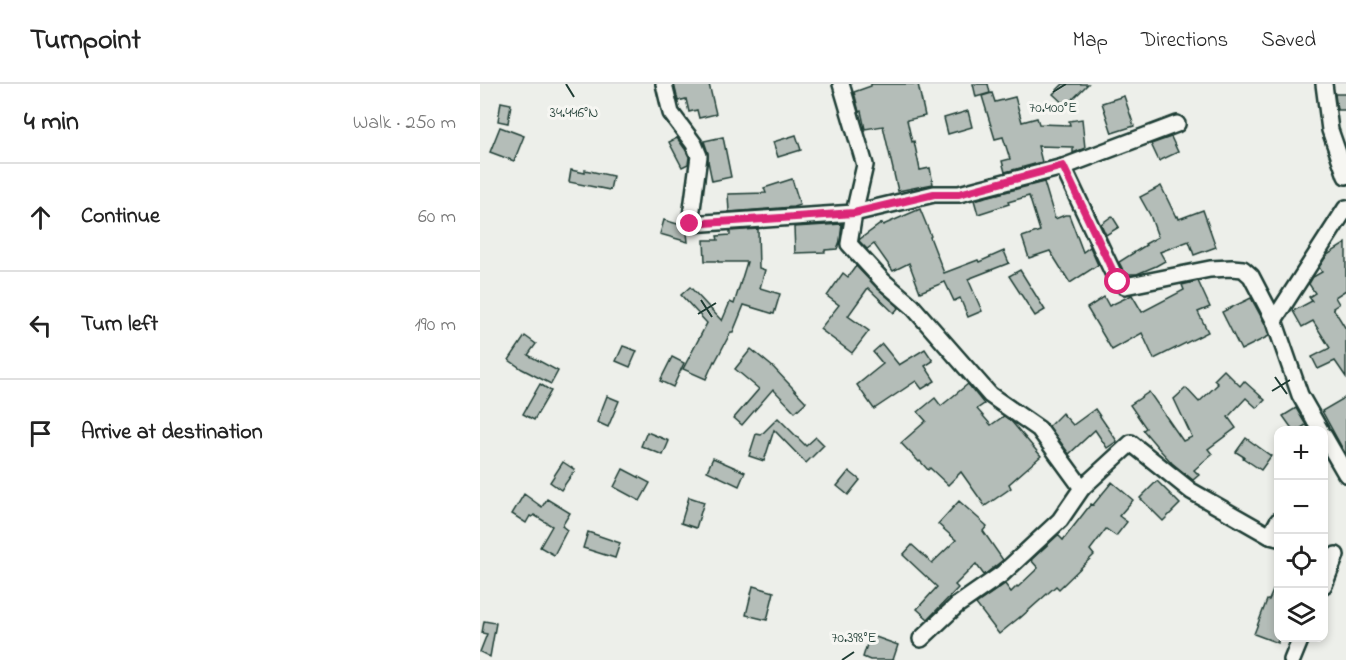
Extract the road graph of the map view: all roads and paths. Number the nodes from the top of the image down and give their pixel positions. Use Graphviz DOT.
graph roads {
  1 [pos="664,84"];
  2 [pos="841,84"];
  3 [pos="1324,84"];
  4 [pos="1178,124"];
  5 [pos="1063,166"];
  6 [pos="1346,176"];
  7 [pos="1346,208"];
  8 [pos="854,213"];
  9 [pos="1274,320"];
  10 [pos="1318,426"];
  11 [pos="1328,444"];
  12 [pos="1346,474"];
  13 [pos="1082,488"];
  14 [pos="1274,537"];
  15 [pos="1335,555"];
  16 [pos="1328,572"];
  17 [pos="921,639"];
  18 [pos="1299,642"];
  19 [pos="1292,660"];
  1 -- 8 [label="street"];
  2 -- 8 [label="street"];
  3 -- 6 [label="street"];
  4 -- 5 [label="street"];
  5 -- 8 [label="street"];
  5 -- 9 [label="street"];
  7 -- 9 [label="street"];
  8 -- 13 [label="street"];
  9 -- 10 [label="street"];
  11 -- 12 [label="street"];
  13 -- 14 [label="street"];
  13 -- 17 [label="street"];
  15 -- 16 [label="street"];
  18 -- 19 [label="street"];
}
